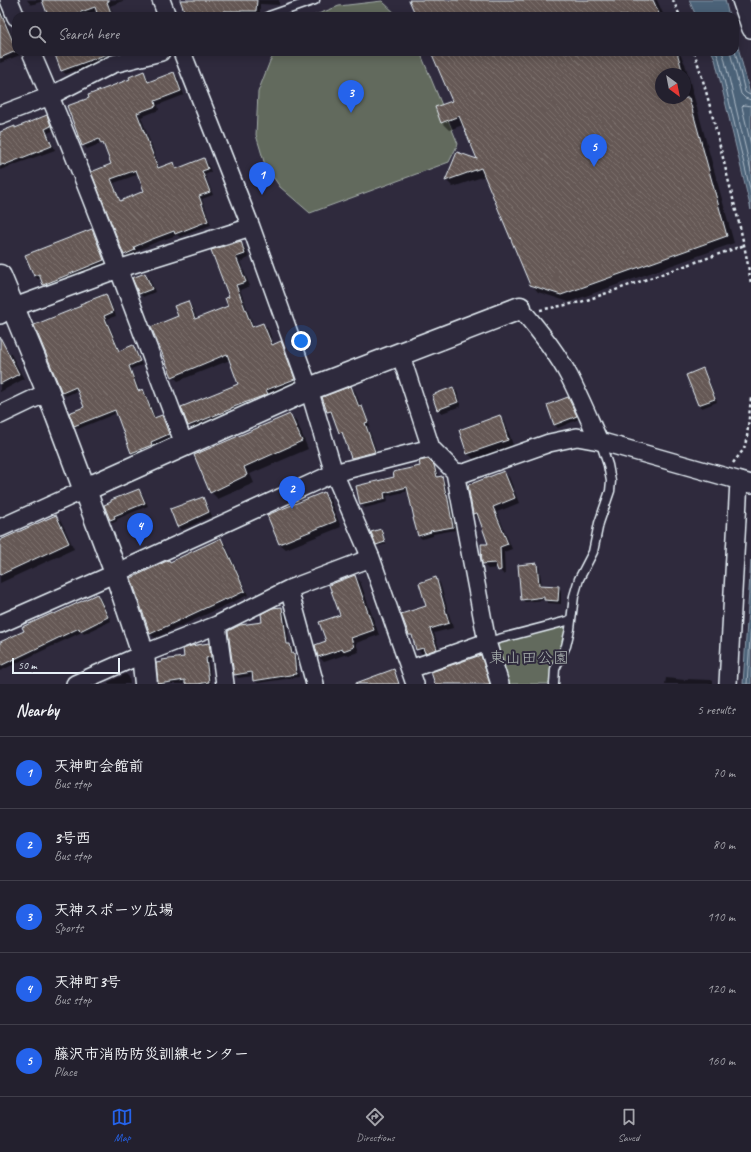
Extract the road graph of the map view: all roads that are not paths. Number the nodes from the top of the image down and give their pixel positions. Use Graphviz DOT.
graph roads {
  1 [pos="9,0"];
  2 [pos="161,0"];
  3 [pos="315,0"];
  4 [pos="741,0"];
  5 [pos="14,12"];
  6 [pos="166,12"];
  7 [pos="280,12"];
  8 [pos="751,29"];
  9 [pos="33,56"];
  10 [pos="145,56"];
  11 [pos="184,56"];
  12 [pos="50,96"];
  13 [pos="0,115"];
  14 [pos="250,227"];
  15 [pos="118,269"];
  16 [pos="0,276"];
  17 [pos="522,310"];
  18 [pos="6,311"];
  19 [pos="400,353"];
  20 [pos="309,389"];
  21 [pos="48,392"];
  22 [pos="0,415"];
  23 [pos="599,441"];
  24 [pos="184,444"];
  25 [pos="431,448"];
  26 [pos="455,472"];
  27 [pos="334,473"];
  28 [pos="738,481"];
  29 [pos="84,490"];
  30 [pos="0,528"];
  31 [pos="371,558"];
  32 [pos="116,573"];
  33 [pos="289,589"];
  34 [pos="571,620"];
  35 [pos="0,624"];
  36 [pos="217,625"];
  37 [pos="487,642"];
  38 [pos="143,654"];
  39 [pos="412,676"];
  40 [pos="75,684"];
  41 [pos="146,684"];
  42 [pos="225,684"];
  43 [pos="315,684"];
  44 [pos="500,684"];
  45 [pos="554,684"];
  46 [pos="728,684"];
  1 -- 5 [label="street"];
  2 -- 6 [label="street"];
  3 -- 7 [label="lane"];
  4 -- 8 [label="street"];
  9 -- 12 [label="street"];
  10 -- 12 [label="street"];
  11 -- 14 [label="street"];
  12 -- 13 [label="street"];
  12 -- 15 [label="street"];
  14 -- 15 [label="street"];
  14 -- 20 [label="street"];
  15 -- 18 [label="street"];
  15 -- 24 [label="street"];
  16 -- 18 [label="street"];
  17 -- 19 [label="street"];
  17 -- 23 [label="street"];
  18 -- 21 [label="street"];
  19 -- 20 [label="street"];
  19 -- 25 [label="street"];
  20 -- 24 [label="street"];
  20 -- 27 [label="street"];
  21 -- 22 [label="street"];
  21 -- 29 [label="street"];
  23 -- 26 [label="street"];
  23 -- 28 [label="street"];
  23 -- 34 [label="lane"];
  24 -- 29 [label="street"];
  25 -- 26 [label="street"];
  25 -- 27 [label="street"];
  26 -- 37 [label="street"];
  27 -- 31 [label="street"];
  27 -- 32 [label="street"];
  28 -- 46 [label="street"];
  29 -- 30 [label="street"];
  29 -- 32 [label="street"];
  31 -- 33 [label="street"];
  31 -- 39 [label="street"];
  32 -- 35 [label="street"];
  32 -- 38 [label="street"];
  33 -- 36 [label="street"];
  33 -- 43 [label="street"];
  34 -- 37 [label="lane"];
  34 -- 45 [label="lane"];
  36 -- 38 [label="street"];
  36 -- 42 [label="street"];
  37 -- 39 [label="street"];
  37 -- 44 [label="street"];
  38 -- 40 [label="street"];
  38 -- 41 [label="street"];
}
